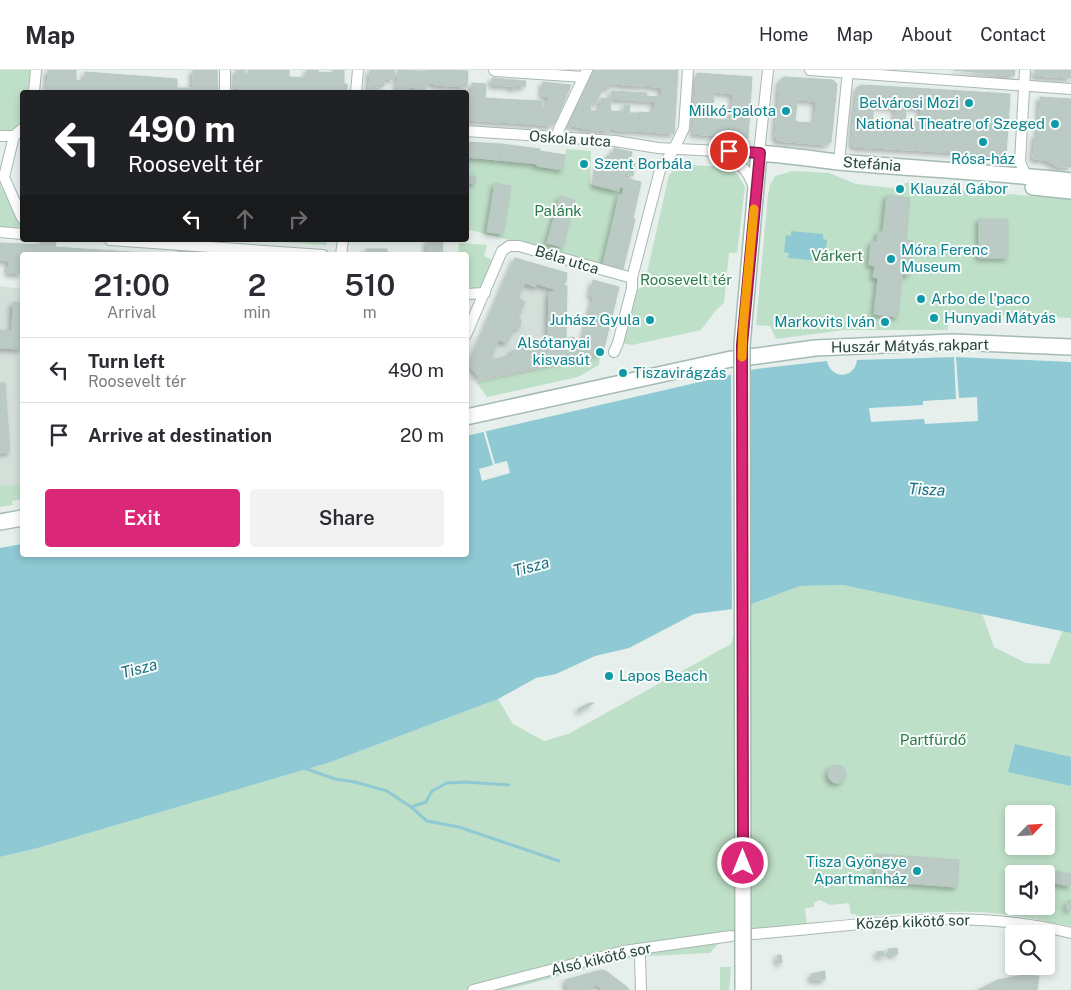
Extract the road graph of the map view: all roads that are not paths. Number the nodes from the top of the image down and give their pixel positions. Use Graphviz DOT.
graph roads {
  1 [pos="36,70"];
  2 [pos="225,70"];
  3 [pos="358,70"];
  4 [pos="494,70"];
  5 [pos="688,70"];
  6 [pos="768,70"];
  7 [pos="810,70"];
  8 [pos="1025,70"];
  9 [pos="848,71"];
  10 [pos="586,73"];
  11 [pos="1023,86"];
  12 [pos="1071,89"];
  13 [pos="34,90"];
  14 [pos="225,90"];
  15 [pos="356,90"];
  16 [pos="20,131"];
  17 [pos="469,131"];
  18 [pos="0,136"];
  19 [pos="14,136"];
  20 [pos="556,138"];
  21 [pos="674,148"];
  22 [pos="718,151"];
  23 [pos="760,153"];
  24 [pos="839,162"];
  25 [pos="1024,171"];
  26 [pos="985,174"];
  27 [pos="2,177"];
  28 [pos="1071,181"];
  29 [pos="1071,191"];
  30 [pos="756,196"];
  31 [pos="20,214"];
  32 [pos="0,232"];
  33 [pos="20,234"];
  34 [pos="138,242"];
  35 [pos="280,252"];
  36 [pos="632,278"];
  37 [pos="484,293"];
  38 [pos="469,294"];
  39 [pos="469,322"];
  40 [pos="1071,347"];
  41 [pos="614,352"];
  42 [pos="750,356"];
  43 [pos="731,359"];
  44 [pos="469,416"];
  45 [pos="20,518"];
  46 [pos="0,522"];
  47 [pos="1071,933"];
  48 [pos="753,934"];
  49 [pos="731,936"];
  50 [pos="637,949"];
  51 [pos="473,990"];
  52 [pos="641,990"];
  53 [pos="743,990"];
  1 -- 13 [label="street"];
  2 -- 14 [label="street"];
  3 -- 15 [label="street"];
  4 -- 10 [label="street"];
  5 -- 21 [label="street"];
  6 -- 23 [label="street"];
  7 -- 9 [label="street"];
  8 -- 11 [label="street"];
  9 -- 11 [label="street"];
  9 -- 24 [label="street"];
  10 -- 20 [label="street"];
  11 -- 12 [label="street"];
  11 -- 25 [label="street"];
  16 -- 19 [label="street"];
  17 -- 20 [label="street, Oskola utca"];
  18 -- 19 [label="street"];
  19 -- 27 [label="street"];
  20 -- 21 [label="street, Oskola utca"];
  21 -- 22 [label="street"];
  21 -- 36 [label="street"];
  22 -- 23 [label="street"];
  22 -- 30 [label="street"];
  23 -- 24 [label="street, Stefánia"];
  23 -- 30 [label="street"];
  24 -- 26 [label="street, Stefánia"];
  26 -- 28 [label="street, Stefánia"];
  26 -- 29 [label="street, Stefánia"];
  27 -- 31 [label="street"];
  30 -- 53 [label="street, bridge"];
  32 -- 33 [label="street"];
  34 -- 35 [label="street"];
  36 -- 37 [label="street, Béla utca"];
  36 -- 41 [label="street"];
  37 -- 38 [label="street"];
  37 -- 39 [label="street"];
  40 -- 42 [label="street, Huszár Mátyás rakpart"];
  43 -- 44 [label="street"];
  45 -- 46 [label="street"];
  47 -- 48 [label="street, Közép kikötő sor"];
  49 -- 50 [label="street, Alsó kikötő sor"];
  50 -- 51 [label="street, Alsó kikötő sor"];
  50 -- 52 [label="street"];
}
